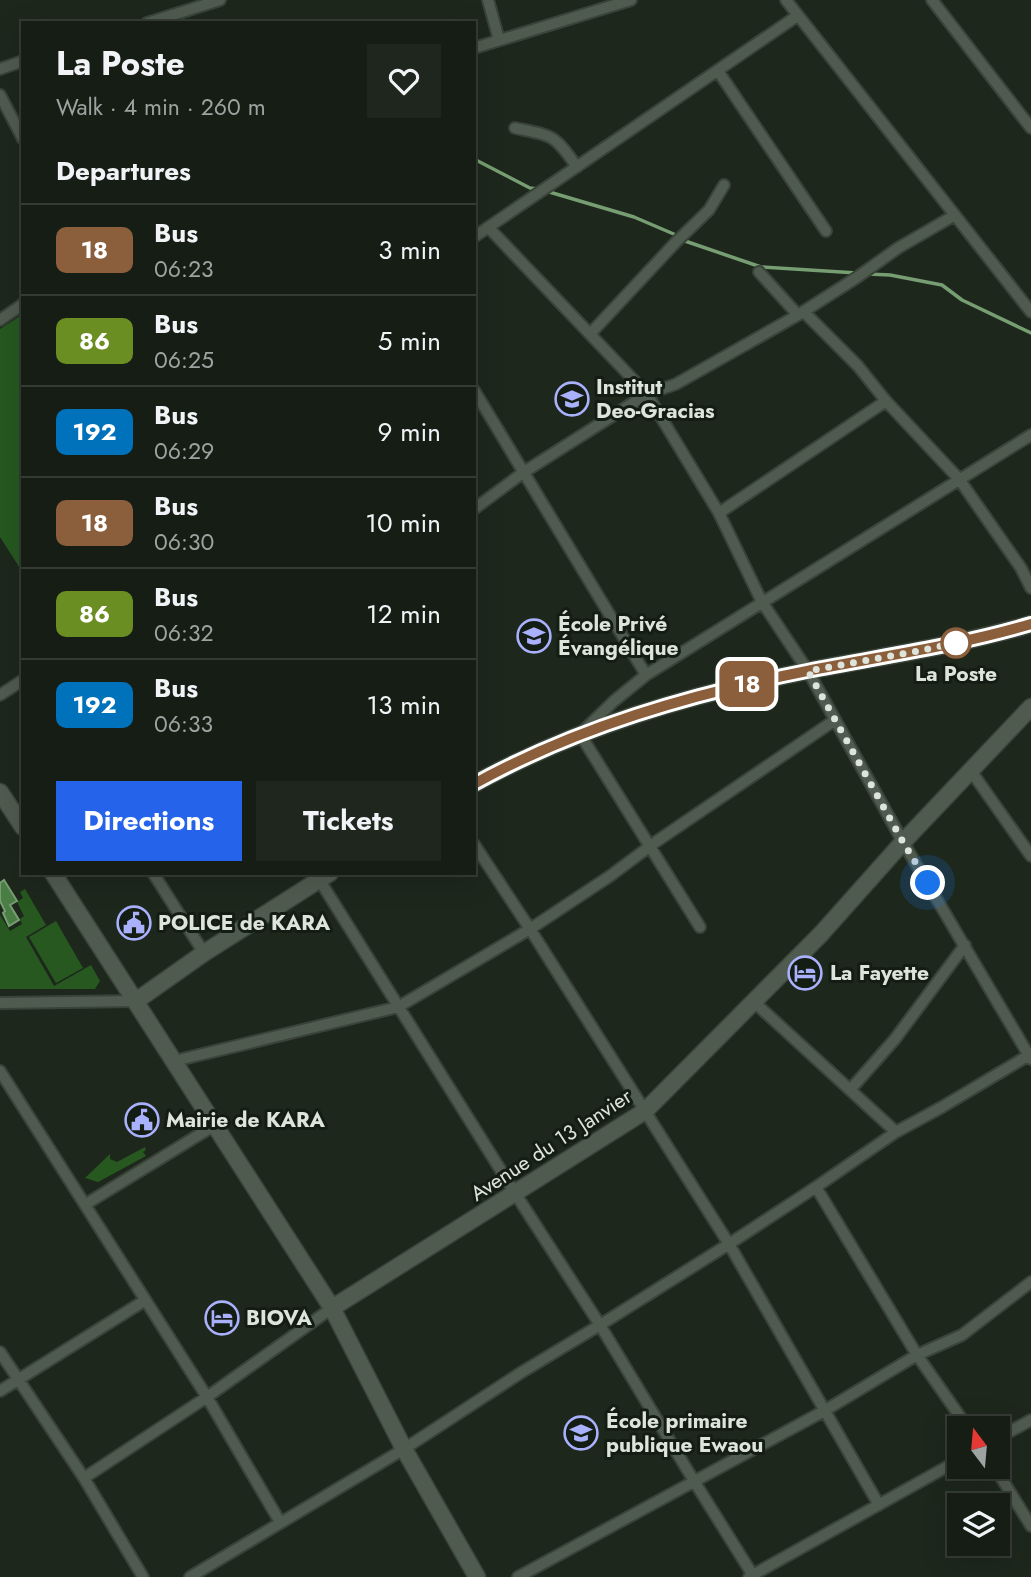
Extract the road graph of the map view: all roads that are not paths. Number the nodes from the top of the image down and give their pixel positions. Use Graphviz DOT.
graph roads {
  1 [pos="220,0"];
  2 [pos="488,0"];
  3 [pos="631,0"];
  4 [pos="786,0"];
  5 [pos="932,0"];
  6 [pos="797,16"];
  7 [pos="152,21"];
  8 [pos="499,40"];
  9 [pos="476,47"];
  10 [pos="21,62"];
  11 [pos="0,69"];
  12 [pos="718,71"];
  13 [pos="0,95"];
  14 [pos="515,128"];
  15 [pos="1031,128"];
  16 [pos="21,135"];
  17 [pos="577,167"];
  18 [pos="724,185"];
  19 [pos="955,215"];
  20 [pos="826,231"];
  21 [pos="481,232"];
  22 [pos="759,272"];
  23 [pos="21,305"];
  24 [pos="1031,312"];
  25 [pos="801,313"];
  26 [pos="0,320"];
  27 [pos="590,334"];
  28 [pos="476,393"];
  29 [pos="647,394"];
  30 [pos="886,401"];
  31 [pos="1031,435"];
  32 [pos="524,472"];
  33 [pos="960,479"];
  34 [pos="476,508"];
  35 [pos="719,513"];
  36 [pos="1031,559"];
  37 [pos="1021,568"];
  38 [pos="1031,588"];
  39 [pos="762,601"];
  40 [pos="1031,624"];
  41 [pos="808,671"];
  42 [pos="646,674"];
  43 [pos="21,681"];
  44 [pos="0,695"];
  45 [pos="1031,707"];
  46 [pos="835,720"];
  47 [pos="580,734"];
  48 [pos="971,771"];
  49 [pos="476,783"];
  50 [pos="0,792"];
  51 [pos="21,824"];
  52 [pos="903,842"];
  53 [pos="651,846"];
  54 [pos="476,847"];
  55 [pos="1031,856"];
  56 [pos="54,875"];
  57 [pos="154,875"];
  58 [pos="322,875"];
  59 [pos="700,927"];
  60 [pos="530,929"];
  61 [pos="965,945"];
  62 [pos="204,953"];
  63 [pos="136,1001"];
  64 [pos="754,1002"];
  65 [pos="0,1003"];
  66 [pos="398,1007"];
  67 [pos="1030,1056"];
  68 [pos="174,1062"];
  69 [pos="2,1077"];
  70 [pos="850,1090"];
  71 [pos="645,1111"];
  72 [pos="215,1125"];
  73 [pos="896,1132"];
  74 [pos="817,1187"];
  75 [pos="515,1193"];
  76 [pos="86,1204"];
  77 [pos="729,1244"];
  78 [pos="1031,1283"];
  79 [pos="144,1301"];
  80 [pos="332,1308"];
  81 [pos="600,1325"];
  82 [pos="0,1352"];
  83 [pos="917,1355"];
  84 [pos="18,1380"];
  85 [pos="0,1391"];
  86 [pos="206,1397"];
  87 [pos="824,1410"];
  88 [pos="960,1416"];
  89 [pos="1031,1420"];
  90 [pos="1010,1431"];
  91 [pos="404,1449"];
  92 [pos="947,1467"];
  93 [pos="84,1478"];
  94 [pos="1002,1479"];
  95 [pos="694,1481"];
  96 [pos="879,1505"];
  97 [pos="280,1522"];
  98 [pos="1031,1526"];
  99 [pos="752,1576"];
  100 [pos="143,1577"];
  101 [pos="190,1577"];
  102 [pos="477,1577"];
  103 [pos="518,1577"];
  1 -- 7 [label="street"];
  2 -- 8 [label="street"];
  3 -- 8 [label="street"];
  4 -- 6 [label="street"];
  5 -- 15 [label="street"];
  6 -- 12 [label="street"];
  6 -- 19 [label="street"];
  8 -- 9 [label="street"];
  10 -- 11 [label="street"];
  12 -- 17 [label="street"];
  12 -- 20 [label="street"];
  13 -- 16 [label="street"];
  14 -- 17 [label="street"];
  17 -- 21 [label="street"];
  18 -- 27 [label="street"];
  19 -- 24 [label="street"];
  19 -- 25 [label="street"];
  21 -- 27 [label="street"];
  22 -- 25 [label="street"];
  23 -- 26 [label="street"];
  25 -- 29 [label="street"];
  25 -- 30 [label="street"];
  27 -- 29 [label="street"];
  28 -- 32 [label="street"];
  29 -- 32 [label="street"];
  29 -- 35 [label="street"];
  30 -- 33 [label="street"];
  30 -- 35 [label="street"];
  31 -- 33 [label="street"];
  32 -- 34 [label="street"];
  32 -- 42 [label="street"];
  33 -- 37 [label="street"];
  33 -- 39 [label="street"];
  35 -- 39 [label="street"];
  36 -- 37 [label="street"];
  37 -- 38 [label="street"];
  39 -- 41 [label="street"];
  39 -- 42 [label="street"];
  40 -- 41 [label="main road"];
  41 -- 46 [label="street"];
  41 -- 47 [label="main road"];
  42 -- 47 [label="street"];
  43 -- 44 [label="street"];
  45 -- 48 [label="main road, Avenue du 13 Janvier"];
  46 -- 52 [label="street"];
  46 -- 53 [label="street"];
  47 -- 49 [label="main road"];
  47 -- 53 [label="street"];
  48 -- 52 [label="main road, Avenue du 13 Janvier"];
  48 -- 55 [label="street"];
  50 -- 51 [label="main road"];
  52 -- 61 [label="street"];
  52 -- 64 [label="main road, Avenue du 13 Janvier"];
  53 -- 59 [label="street"];
  53 -- 60 [label="street"];
  54 -- 60 [label="street"];
  56 -- 63 [label="main road"];
  57 -- 62 [label="street"];
  58 -- 62 [label="main road"];
  58 -- 66 [label="street"];
  60 -- 66 [label="street"];
  60 -- 71 [label="street"];
  61 -- 67 [label="street"];
  61 -- 70 [label="street"];
  62 -- 63 [label="main road"];
  63 -- 65 [label="street"];
  63 -- 68 [label="main road"];
  64 -- 70 [label="street"];
  64 -- 71 [label="main road, Avenue du 13 Janvier"];
  66 -- 68 [label="street"];
  66 -- 75 [label="street"];
  67 -- 73 [label="street"];
  68 -- 72 [label="main road"];
  69 -- 76 [label="street"];
  70 -- 73 [label="street"];
  71 -- 75 [label="main road, Avenue du 13 Janvier"];
  71 -- 77 [label="street"];
  72 -- 76 [label="street"];
  72 -- 80 [label="main road"];
  73 -- 74 [label="street"];
  74 -- 77 [label="street"];
  74 -- 83 [label="street"];
  75 -- 80 [label="main road, Avenue du 13 Janvier"];
  75 -- 81 [label="street"];
  76 -- 79 [label="street"];
  77 -- 81 [label="street"];
  77 -- 87 [label="street"];
  78 -- 83 [label="street"];
  79 -- 84 [label="street"];
  79 -- 86 [label="street"];
  80 -- 86 [label="street, Avenue du 13 Janvier"];
  80 -- 91 [label="main road"];
  81 -- 91 [label="street"];
  81 -- 95 [label="street"];
  82 -- 84 [label="street"];
  83 -- 87 [label="street"];
  83 -- 88 [label="street"];
  84 -- 85 [label="street"];
  84 -- 93 [label="street"];
  86 -- 93 [label="street, Avenue du 13 Janvier"];
  86 -- 97 [label="street"];
  87 -- 95 [label="street"];
  87 -- 96 [label="street"];
  89 -- 90 [label="street"];
  91 -- 97 [label="street"];
  91 -- 102 [label="main road"];
  92 -- 96 [label="street"];
  93 -- 100 [label="street"];
  94 -- 98 [label="street"];
  95 -- 99 [label="street"];
  95 -- 103 [label="street"];
  96 -- 99 [label="street"];
  97 -- 101 [label="street"];
}
